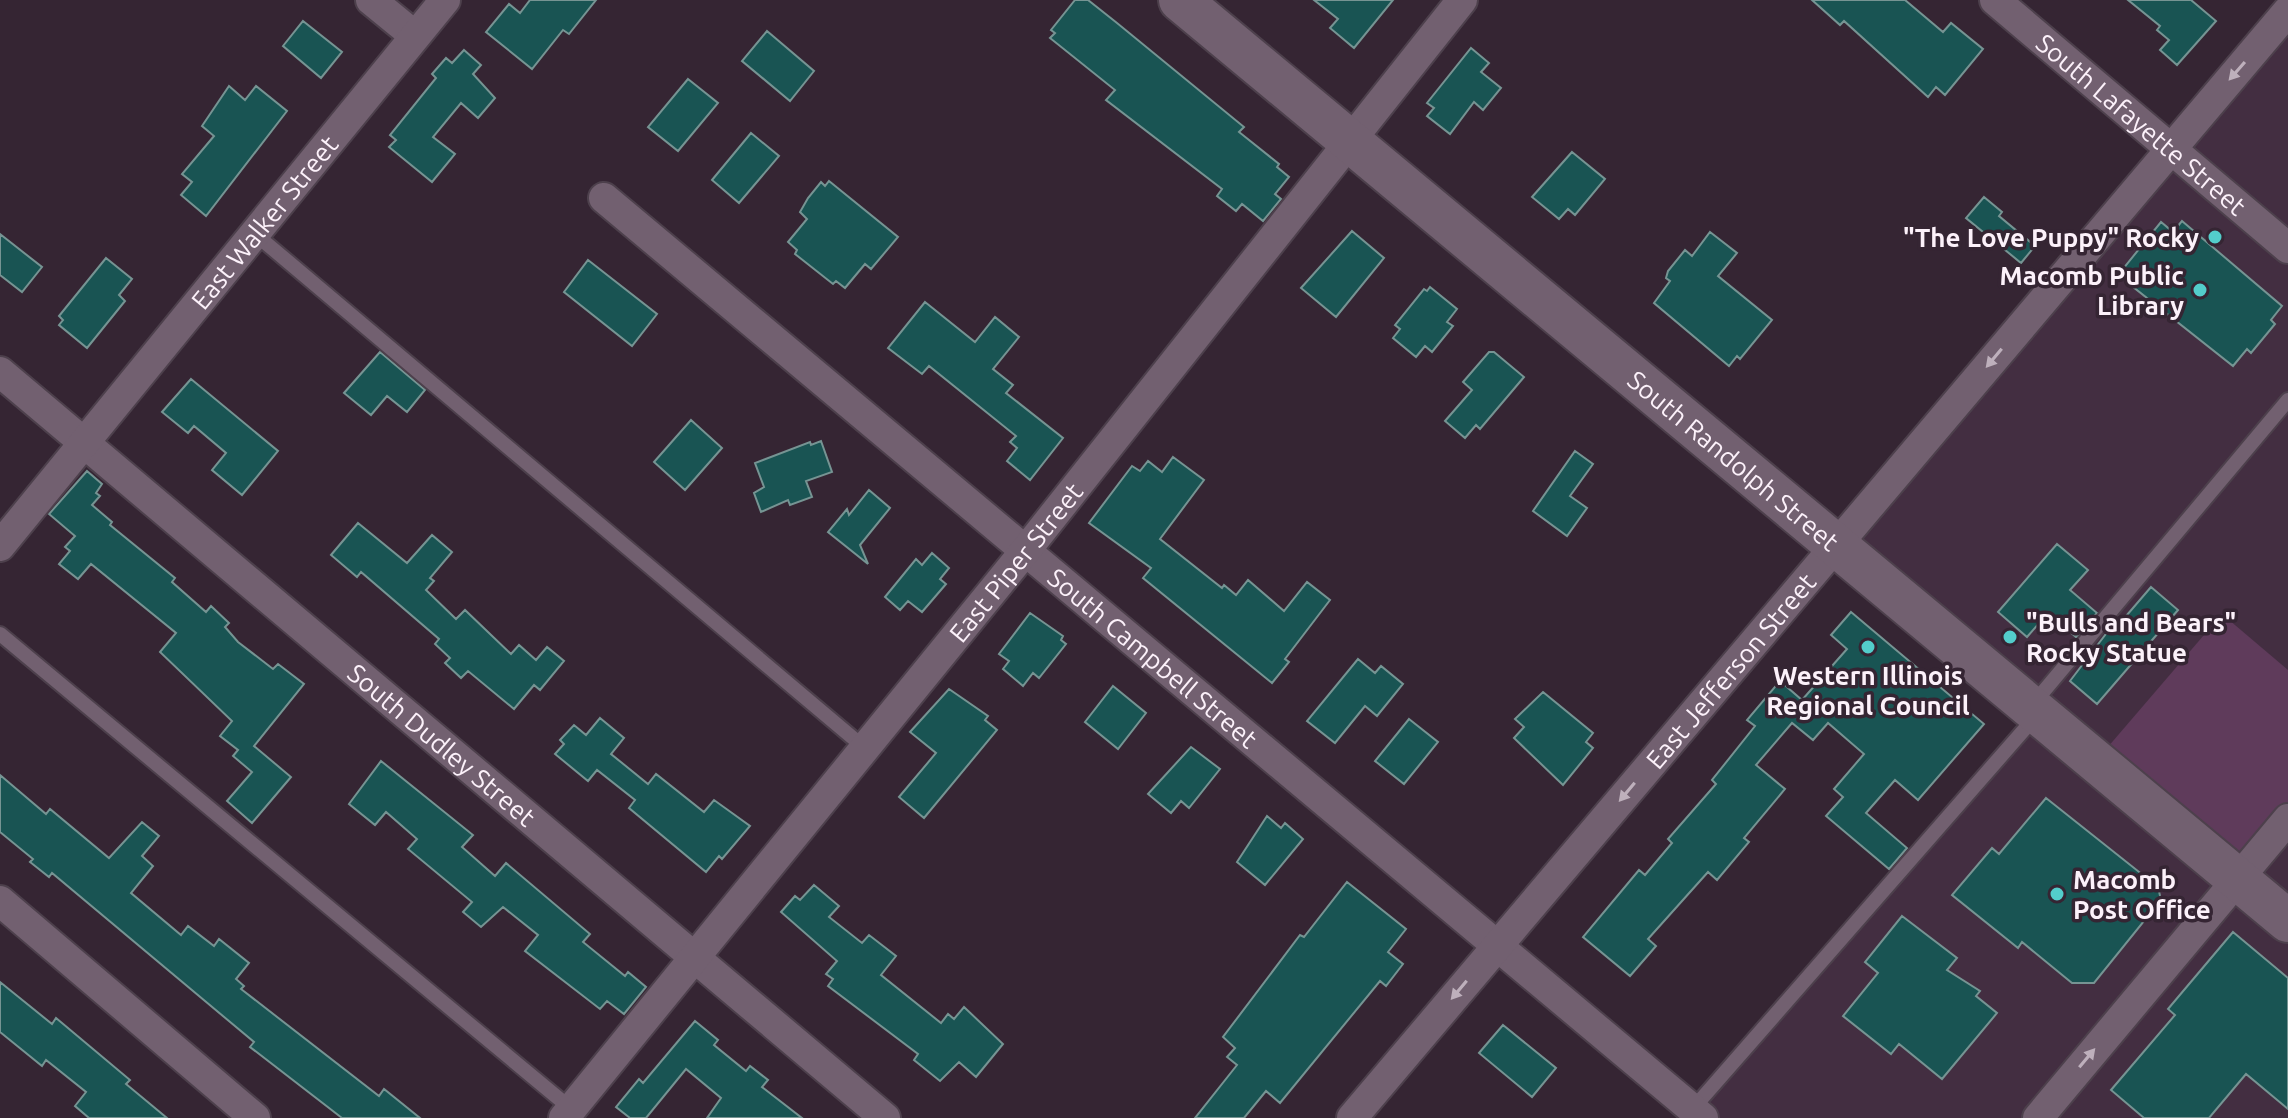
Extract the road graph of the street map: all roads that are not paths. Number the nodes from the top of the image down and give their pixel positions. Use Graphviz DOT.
graph roads {
  1 [pos="371,0"];
  2 [pos="445,0"];
  3 [pos="1180,0"];
  4 [pos="1462,0"];
  5 [pos="1995,0"];
  6 [pos="2288,11"];
  7 [pos="415,36"];
  8 [pos="1349,143"];
  9 [pos="2170,148"];
  10 [pos="604,198"];
  11 [pos="254,233"];
  12 [pos="2288,248"];
  13 [pos="0,372"];
  14 [pos="2288,400"];
  15 [pos="84,443"];
  16 [pos="0,546"];
  17 [pos="1835,547"];
  18 [pos="1026,550"];
  19 [pos="0,634"];
  20 [pos="2034,711"];
  21 [pos="866,749"];
  22 [pos="2288,819"];
  23 [pos="2236,879"];
  24 [pos="0,901"];
  25 [pos="2288,921"];
  26 [pos="1497,946"];
  27 [pos="695,960"];
  28 [pos="573,1115"];
  29 [pos="1693,1115"];
  30 [pos="255,1118"];
  31 [pos="885,1118"];
  32 [pos="1352,1118"];
  33 [pos="2038,1118"];
  1 -- 7 [label="street"];
  2 -- 7 [label="street, East Walker Street"];
  3 -- 8 [label="street, South Randolph Street"];
  4 -- 8 [label="street, East Piper Street"];
  5 -- 9 [label="street, South Lafayette Street"];
  6 -- 9 [label="street, East Jefferson Street, one-way"];
  7 -- 11 [label="street, East Walker Street"];
  8 -- 17 [label="street, South Randolph Street"];
  8 -- 18 [label="street, East Piper Street"];
  9 -- 12 [label="street, South Lafayette Street"];
  9 -- 17 [label="street, East Jefferson Street, one-way"];
  10 -- 18 [label="street, South Campbell Street"];
  11 -- 15 [label="street, East Walker Street"];
  11 -- 21 [label="lane"];
  13 -- 15 [label="street, South Dudley Street"];
  14 -- 20 [label="lane"];
  15 -- 16 [label="street, East Walker Street"];
  15 -- 27 [label="street, South Dudley Street"];
  17 -- 20 [label="street, South Randolph Street"];
  17 -- 26 [label="street, East Jefferson Street, one-way"];
  18 -- 21 [label="street, East Piper Street"];
  18 -- 26 [label="street, South Campbell Street"];
  19 -- 28 [label="lane"];
  20 -- 23 [label="street, South Randolph Street"];
  20 -- 29 [label="lane"];
  21 -- 27 [label="street, East Piper Street"];
  22 -- 23 [label="street"];
  23 -- 25 [label="street, South Randolph Street"];
  33 -- 23 [label="street, one-way"];
  24 -- 30 [label="street"];
  26 -- 29 [label="street, South Campbell Street"];
  26 -- 32 [label="street, East Jefferson Street, one-way"];
  27 -- 28 [label="street, East Piper Street"];
  27 -- 31 [label="street, South Dudley Street"];
}
